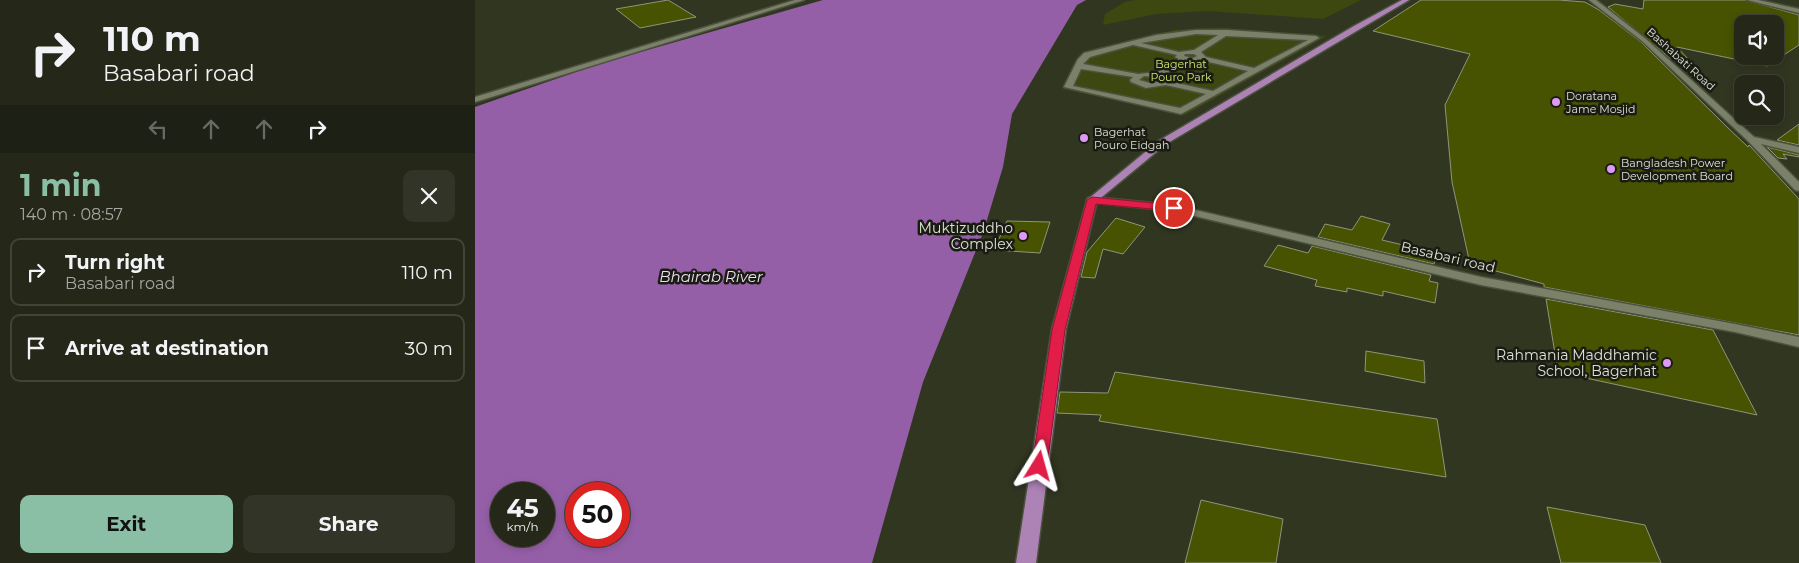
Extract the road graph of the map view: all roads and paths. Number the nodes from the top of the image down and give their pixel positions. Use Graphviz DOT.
graph roads {
  1 [pos="801,0"];
  2 [pos="1406,0"];
  3 [pos="1592,0"];
  4 [pos="1750,0"];
  5 [pos="1797,10"];
  6 [pos="1227,32"];
  7 [pos="1133,43"];
  8 [pos="1198,55"];
  9 [pos="1182,56"];
  10 [pos="1079,66"];
  11 [pos="1256,71"];
  12 [pos="1159,74"];
  13 [pos="1138,76"];
  14 [pos="1166,83"];
  15 [pos="1143,85"];
  16 [pos="1212,93"];
  17 [pos="1121,98"];
  18 [pos="475,100"];
  19 [pos="1751,139"];
  20 [pos="1799,150"];
  21 [pos="1799,188"];
  22 [pos="1092,200"];
  23 [pos="1799,342"];
  24 [pos="1026,563"];
  1 -- 18 [label="street"];
  2 -- 22 [label="main road"];
  3 -- 19 [label="street, Bashabati Road"];
  4 -- 5 [label="street"];
  6 -- 7 [label="street"];
  6 -- 8 [label="street"];
  6 -- 11 [label="street"];
  7 -- 9 [label="street"];
  7 -- 10 [label="street"];
  8 -- 9 [label="street"];
  8 -- 11 [label="street"];
  9 -- 12 [label="street"];
  10 -- 13 [label="street"];
  10 -- 17 [label="street"];
  11 -- 16 [label="street"];
  12 -- 13 [label="street"];
  12 -- 14 [label="street"];
  13 -- 15 [label="street"];
  14 -- 15 [label="street"];
  14 -- 16 [label="street"];
  15 -- 17 [label="street"];
  16 -- 17 [label="street"];
  19 -- 20 [label="street, Bashabati Road"];
  19 -- 21 [label="street, Bashabati Road"];
  22 -- 23 [label="street, Basabari road"];
  22 -- 24 [label="main road"];
}
